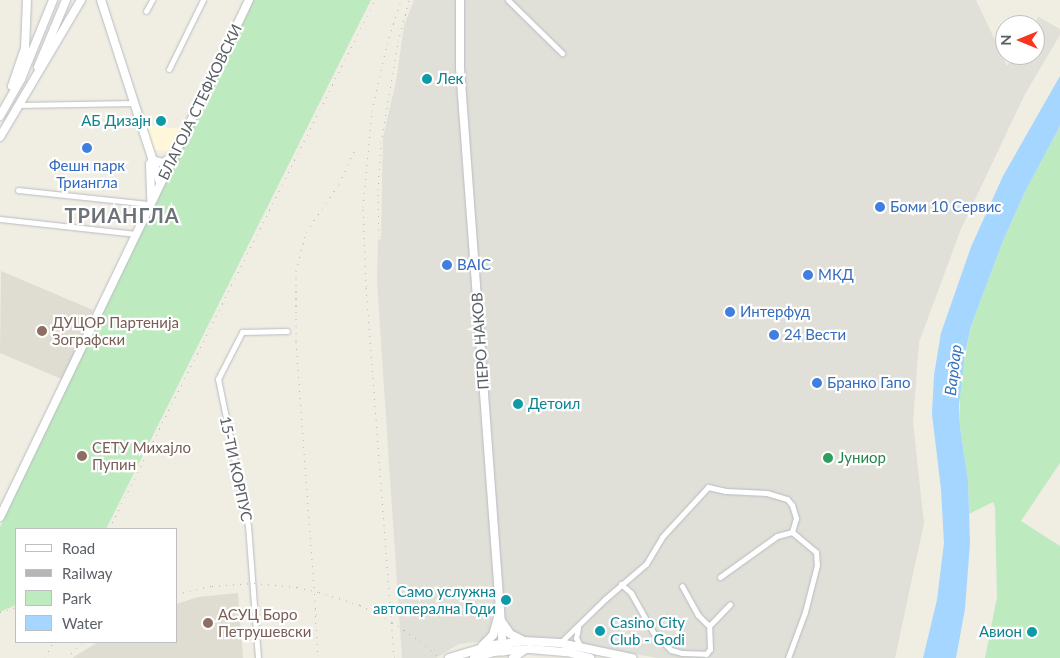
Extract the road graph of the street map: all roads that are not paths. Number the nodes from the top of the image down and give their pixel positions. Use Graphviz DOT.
graph roads {
  1 [pos="27,0"];
  2 [pos="53,0"];
  3 [pos="66,0"];
  4 [pos="81,0"];
  5 [pos="101,0"];
  6 [pos="152,0"];
  7 [pos="202,0"];
  8 [pos="249,0"];
  9 [pos="460,0"];
  10 [pos="508,0"];
  11 [pos="146,11"];
  12 [pos="562,53"];
  13 [pos="169,69"];
  14 [pos="133,103"];
  15 [pos="20,105"];
  16 [pos="0,114"];
  17 [pos="0,137"];
  18 [pos="150,156"];
  19 [pos="174,156"];
  20 [pos="152,178"];
  21 [pos="160,183"];
  22 [pos="18,190"];
  23 [pos="150,204"];
  24 [pos="0,219"];
  25 [pos="136,234"];
  26 [pos="287,331"];
  27 [pos="0,518"];
  28 [pos="792,532"];
  29 [pos="720,577"];
  30 [pos="621,584"];
  31 [pos="682,586"];
  32 [pos="730,604"];
  33 [pos="499,611"];
  34 [pos="709,626"];
  35 [pos="578,627"];
  36 [pos="524,641"];
  37 [pos="560,643"];
  38 [pos="503,647"];
  39 [pos="581,647"];
  40 [pos="524,650"];
  41 [pos="484,654"];
  42 [pos="258,658"];
  43 [pos="449,658"];
  44 [pos="474,658"];
  45 [pos="513,658"];
  46 [pos="590,658"];
  47 [pos="632,658"];
  48 [pos="788,658"];
  1 -- 16 [label="street"];
  2 -- 16 [label="street"];
  3 -- 17 [label="street"];
  4 -- 15 [label="street"];
  5 -- 14 [label="street"];
  6 -- 11 [label="street"];
  7 -- 13 [label="street"];
  8 -- 19 [label="street, БЛАГОЈА СТЕФКОВСКИ"];
  9 -- 33 [label="street, ПЕРО НАКОВ"];
  10 -- 12 [label="street"];
  14 -- 15 [label="street"];
  14 -- 18 [label="street"];
  15 -- 17 [label="street"];
  18 -- 19 [label="street"];
  18 -- 20 [label="street"];
  18 -- 21 [label="street"];
  19 -- 21 [label="street, БЛАГОЈА СТЕФКОВСКИ"];
  20 -- 21 [label="street"];
  20 -- 23 [label="street"];
  21 -- 23 [label="street, БЛАГОЈА СТЕФКОВСКИ"];
  22 -- 23 [label="street"];
  23 -- 25 [label="street, БЛАГОЈА СТЕФКОВСКИ"];
  24 -- 25 [label="street"];
  25 -- 27 [label="street, БЛАГОЈА СТЕФКОВСКИ"];
  26 -- 42 [label="street, 15-ТИ КОРПУС"];
  28 -- 29 [label="street"];
  28 -- 30 [label="street"];
  28 -- 48 [label="street"];
  30 -- 34 [label="street"];
  30 -- 35 [label="street"];
  31 -- 34 [label="street"];
  32 -- 34 [label="street"];
  33 -- 36 [label="street"];
  33 -- 38 [label="street, ПЕРО НАКОВ"];
  33 -- 41 [label="street"];
  35 -- 37 [label="street"];
  35 -- 39 [label="street"];
  36 -- 37 [label="street"];
  36 -- 38 [label="street"];
  37 -- 39 [label="street"];
  38 -- 40 [label="street"];
  38 -- 41 [label="street"];
  39 -- 47 [label="street"];
  40 -- 45 [label="street"];
  40 -- 46 [label="street"];
  41 -- 43 [label="street"];
  41 -- 44 [label="street"];
}
